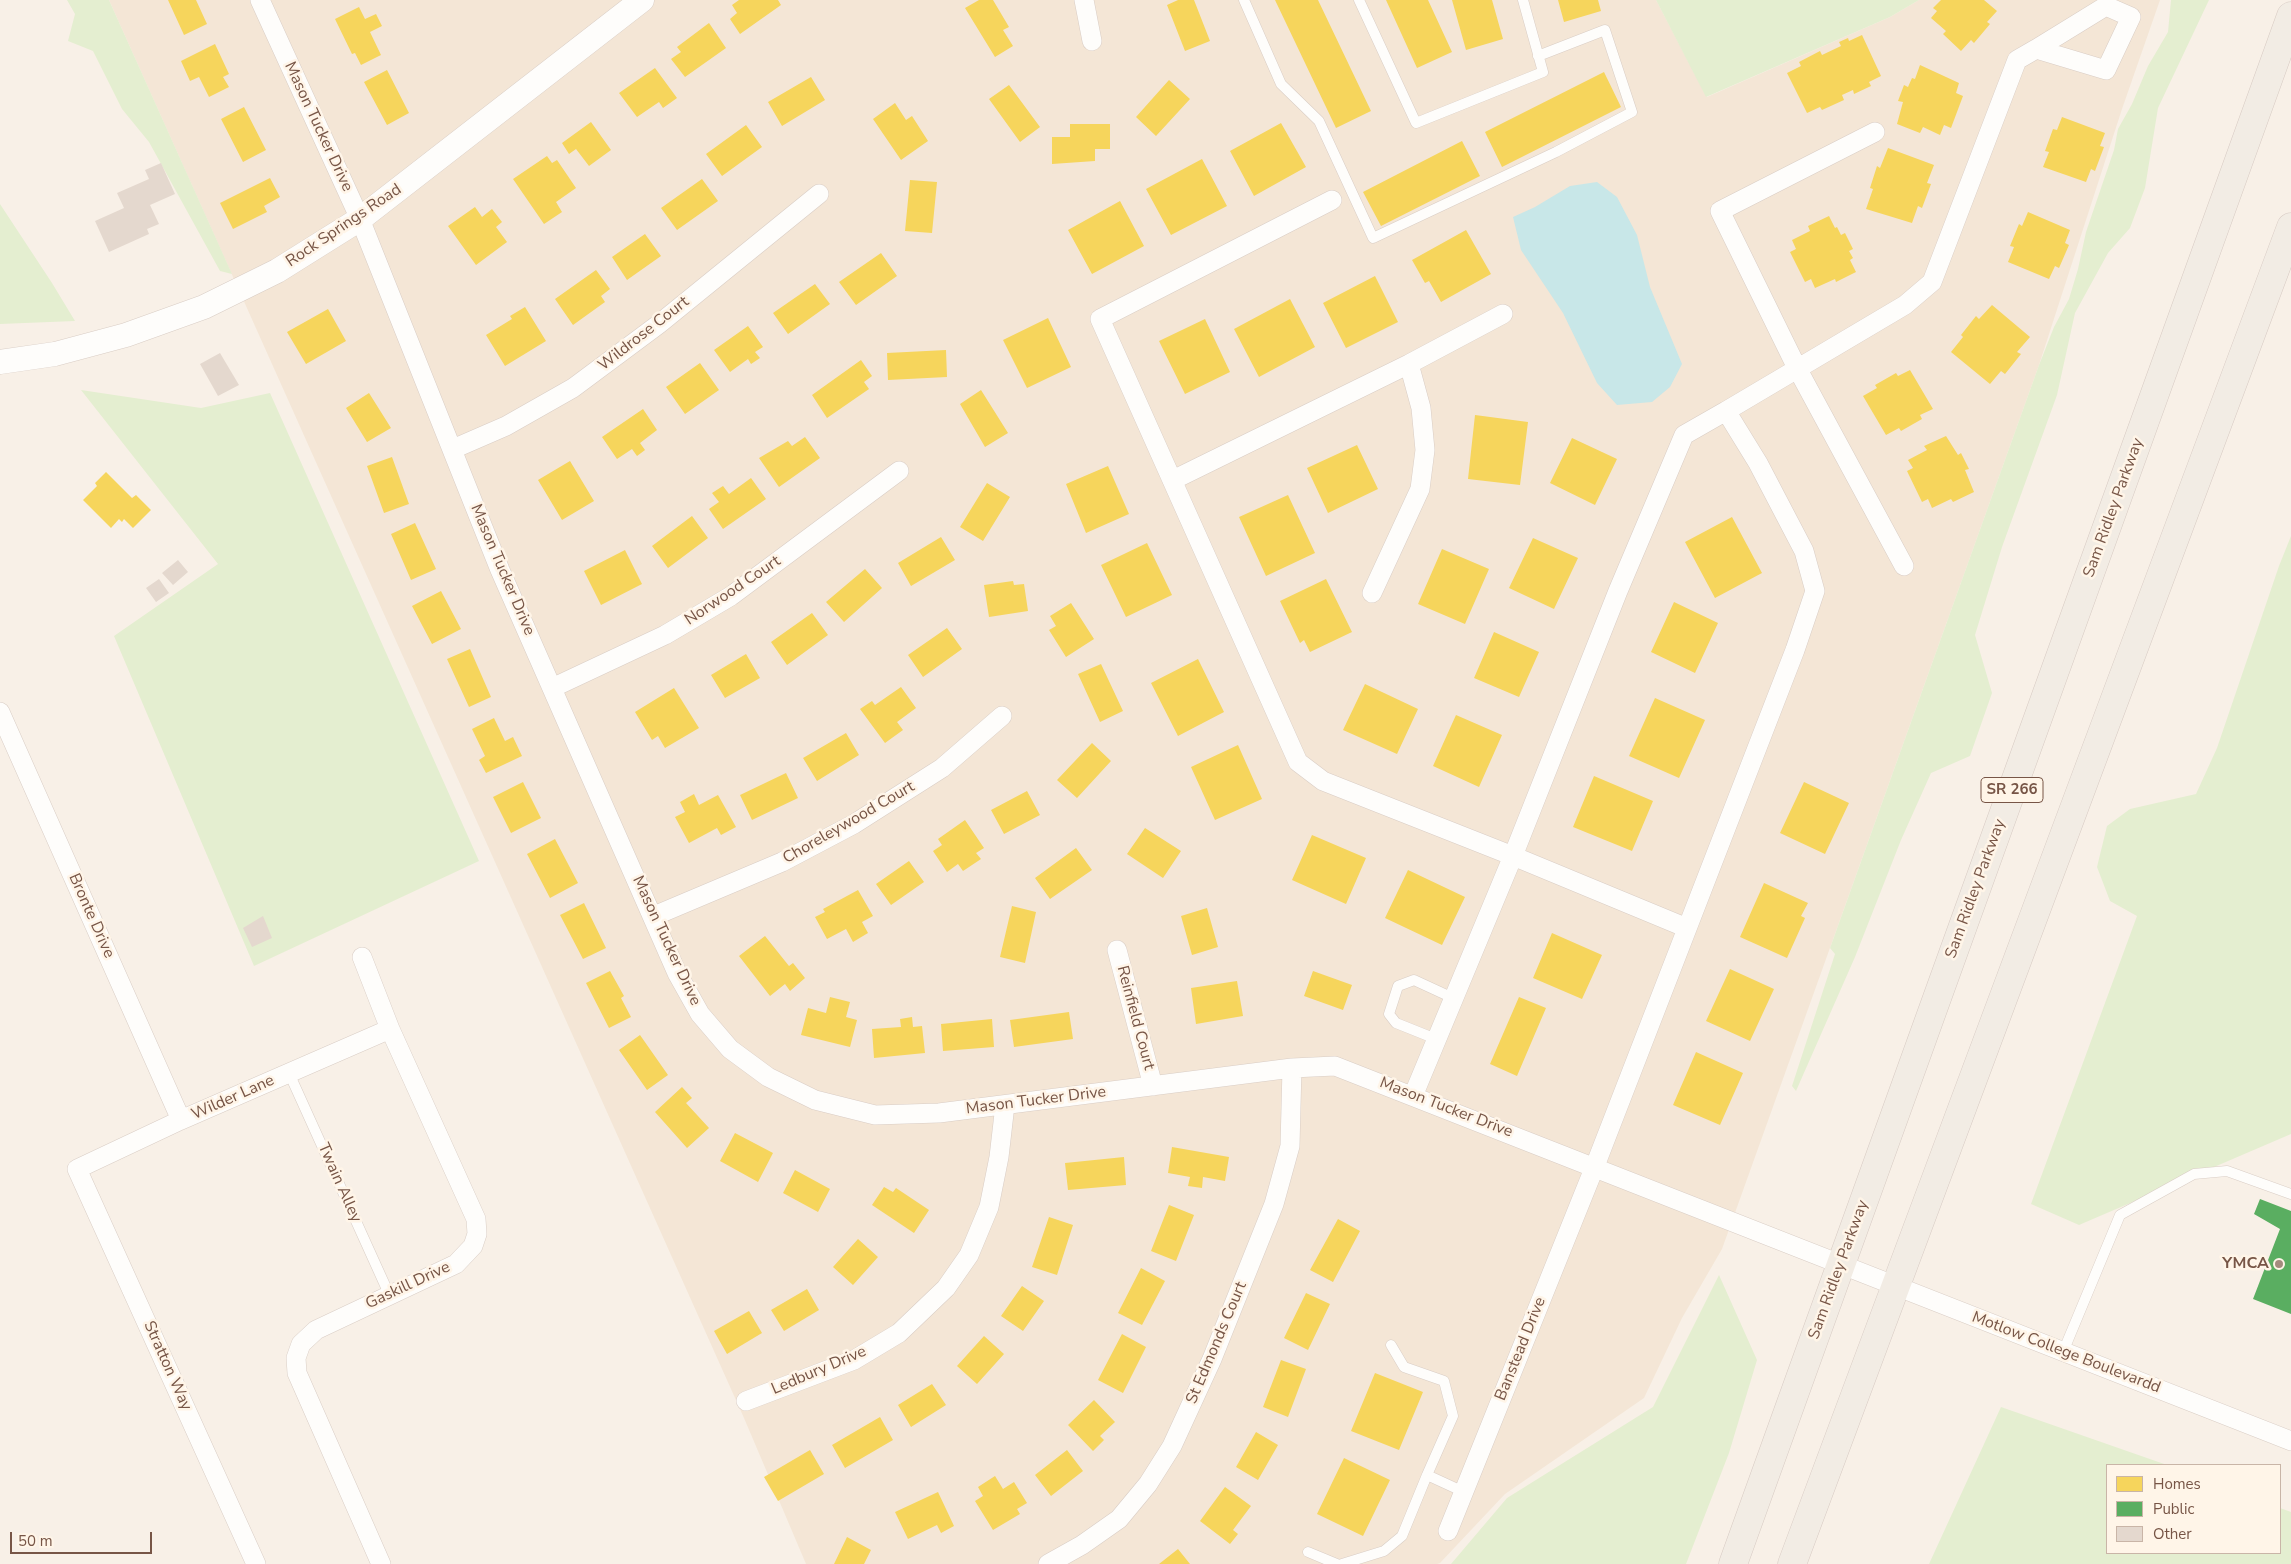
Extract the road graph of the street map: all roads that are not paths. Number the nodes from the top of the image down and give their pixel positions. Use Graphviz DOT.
graph roads {
  1 [pos="260,0"];
  2 [pos="642,0"];
  3 [pos="1084,0"];
  4 [pos="1244,0"];
  5 [pos="1359,0"];
  6 [pos="1523,0"];
  7 [pos="2291,16"];
  8 [pos="1092,41"];
  9 [pos="2036,49"];
  10 [pos="1538,56"];
  11 [pos="1874,132"];
  12 [pos="819,194"];
  13 [pos="1332,200"];
  14 [pos="360,219"];
  15 [pos="2291,227"];
  16 [pos="1503,314"];
  17 [pos="0,362"];
  18 [pos="1409,364"];
  19 [pos="1797,368"];
  20 [pos="1726,411"];
  21 [pos="453,450"];
  22 [pos="899,471"];
  23 [pos="1173,480"];
  24 [pos="1904,566"];
  25 [pos="1372,592"];
  26 [pos="552,688"];
  27 [pos="0,712"];
  28 [pos="1002,716"];
  29 [pos="1513,856"];
  30 [pos="654,916"];
  31 [pos="1687,928"];
  32 [pos="1117,950"];
  33 [pos="362,957"];
  34 [pos="1453,998"];
  35 [pos="390,1029"];
  36 [pos="1436,1039"];
  37 [pos="1292,1068"];
  38 [pos="289,1073"];
  39 [pos="1153,1086"];
  40 [pos="1413,1096"];
  41 [pos="1005,1105"];
  42 [pos="181,1120"];
  43 [pos="1595,1166"];
  44 [pos="77,1169"];
  45 [pos="2291,1194"];
  46 [pos="1841,1265"];
  47 [pos="1895,1287"];
  48 [pos="388,1294"];
  49 [pos="1391,1345"];
  50 [pos="2063,1352"];
  51 [pos="746,1401"];
  52 [pos="2291,1441"];
  53 [pos="1428,1475"];
  54 [pos="1464,1492"];
  55 [pos="1448,1531"];
  56 [pos="1308,1552"];
  57 [pos="256,1564"];
  58 [pos="381,1564"];
  59 [pos="1048,1564"];
  60 [pos="1337,1564"];
  61 [pos="1342,1564"];
  62 [pos="1733,1564"];
  63 [pos="1792,1564"];
  1 -- 14 [label="street, Mason Tucker Drive"];
  2 -- 14 [label="street, Rock Springs Road"];
  3 -- 8 [label="street"];
  4 -- 10 [label="lane"];
  5 -- 10 [label="lane"];
  6 -- 10 [label="lane"];
  7 -- 46 [label="main road, Sam Ridley Parkway / SR 266"];
  9 -- 9 [label="street"];
  9 -- 19 [label="street"];
  11 -- 19 [label="street"];
  12 -- 21 [label="street, Wildrose Court"];
  13 -- 23 [label="street"];
  14 -- 17 [label="street, Rock Springs Road"];
  14 -- 21 [label="street, Mason Tucker Drive"];
  15 -- 47 [label="main road"];
  16 -- 18 [label="street"];
  18 -- 23 [label="street"];
  18 -- 25 [label="street"];
  19 -- 20 [label="street"];
  19 -- 24 [label="street"];
  20 -- 29 [label="street"];
  20 -- 31 [label="street, Banstead Drive"];
  21 -- 26 [label="street, Mason Tucker Drive"];
  22 -- 26 [label="street, Norwood Court"];
  23 -- 29 [label="street"];
  26 -- 30 [label="street, Mason Tucker Drive"];
  27 -- 42 [label="street, Bronte Drive"];
  28 -- 30 [label="street, Choreleywood Court"];
  29 -- 31 [label="street"];
  29 -- 34 [label="street"];
  30 -- 41 [label="street, Mason Tucker Drive"];
  31 -- 43 [label="street, Banstead Drive"];
  32 -- 39 [label="street, Reinfield Court"];
  33 -- 35 [label="street, Gaskill Drive"];
  34 -- 36 [label="street"];
  34 -- 36 [label="lane"];
  35 -- 38 [label="street, Wilder Lane"];
  35 -- 48 [label="street, Gaskill Drive"];
  36 -- 40 [label="street"];
  37 -- 39 [label="street, Mason Tucker Drive"];
  37 -- 40 [label="street, Mason Tucker Drive"];
  37 -- 59 [label="street, St Edmonds Court"];
  38 -- 42 [label="street, Wilder Lane"];
  38 -- 48 [label="lane, Twain Alley"];
  39 -- 41 [label="street, Mason Tucker Drive"];
  40 -- 43 [label="street, Mason Tucker Drive"];
  41 -- 51 [label="street, Ledbury Drive"];
  42 -- 44 [label="street, Wilder Lane"];
  43 -- 46 [label="street, Mason Tucker Drive"];
  43 -- 54 [label="street, Banstead Drive"];
  44 -- 57 [label="street, Stratton Way"];
  45 -- 50 [label="lane"];
  46 -- 47 [label="street, Motlow College Boulevardd"];
  46 -- 62 [label="main road, Sam Ridley Parkway / SR 266"];
  47 -- 50 [label="street, Motlow College Boulevardd"];
  47 -- 63 [label="main road"];
  48 -- 58 [label="street, Gaskill Drive"];
  49 -- 53 [label="lane"];
  50 -- 52 [label="street, Motlow College Boulevardd"];
  53 -- 54 [label="lane"];
  53 -- 61 [label="lane"];
  54 -- 55 [label="street, Banstead Drive"];
  56 -- 60 [label="lane"];
}
